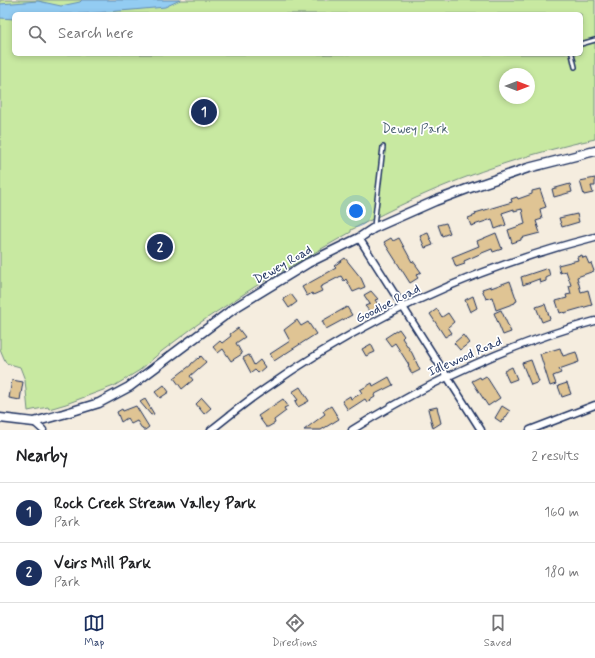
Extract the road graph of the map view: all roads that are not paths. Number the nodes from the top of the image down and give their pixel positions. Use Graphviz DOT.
graph roads {
  1 [pos="595,40"];
  2 [pos="583,43"];
  3 [pos="572,56"];
  4 [pos="575,67"];
  5 [pos="383,147"];
  6 [pos="595,151"];
  7 [pos="374,228"];
  8 [pos="595,237"];
  9 [pos="359,238"];
  10 [pos="403,306"];
  11 [pos="595,321"];
  12 [pos="447,376"];
  13 [pos="595,405"];
  14 [pos="1,419"];
  15 [pos="34,422"];
  16 [pos="43,430"];
  17 [pos="211,430"];
  18 [pos="352,430"];
  19 [pos="481,430"];
  20 [pos="530,430"];
  1 -- 2 [label="lane"];
  3 -- 4 [label="lane"];
  5 -- 7 [label="lane"];
  6 -- 7 [label="street, Dewey Road"];
  7 -- 9 [label="street, Dewey Road"];
  8 -- 10 [label="street, Goodloe Road"];
  9 -- 10 [label="street"];
  9 -- 15 [label="street, Dewey Road"];
  10 -- 12 [label="street"];
  10 -- 17 [label="street, Goodloe Road"];
  11 -- 12 [label="street, Idlewood Road"];
  12 -- 18 [label="street, Idlewood Road"];
  12 -- 19 [label="street"];
  13 -- 20 [label="street"];
  14 -- 15 [label="street, Dewey Road"];
  15 -- 16 [label="street"];
}
